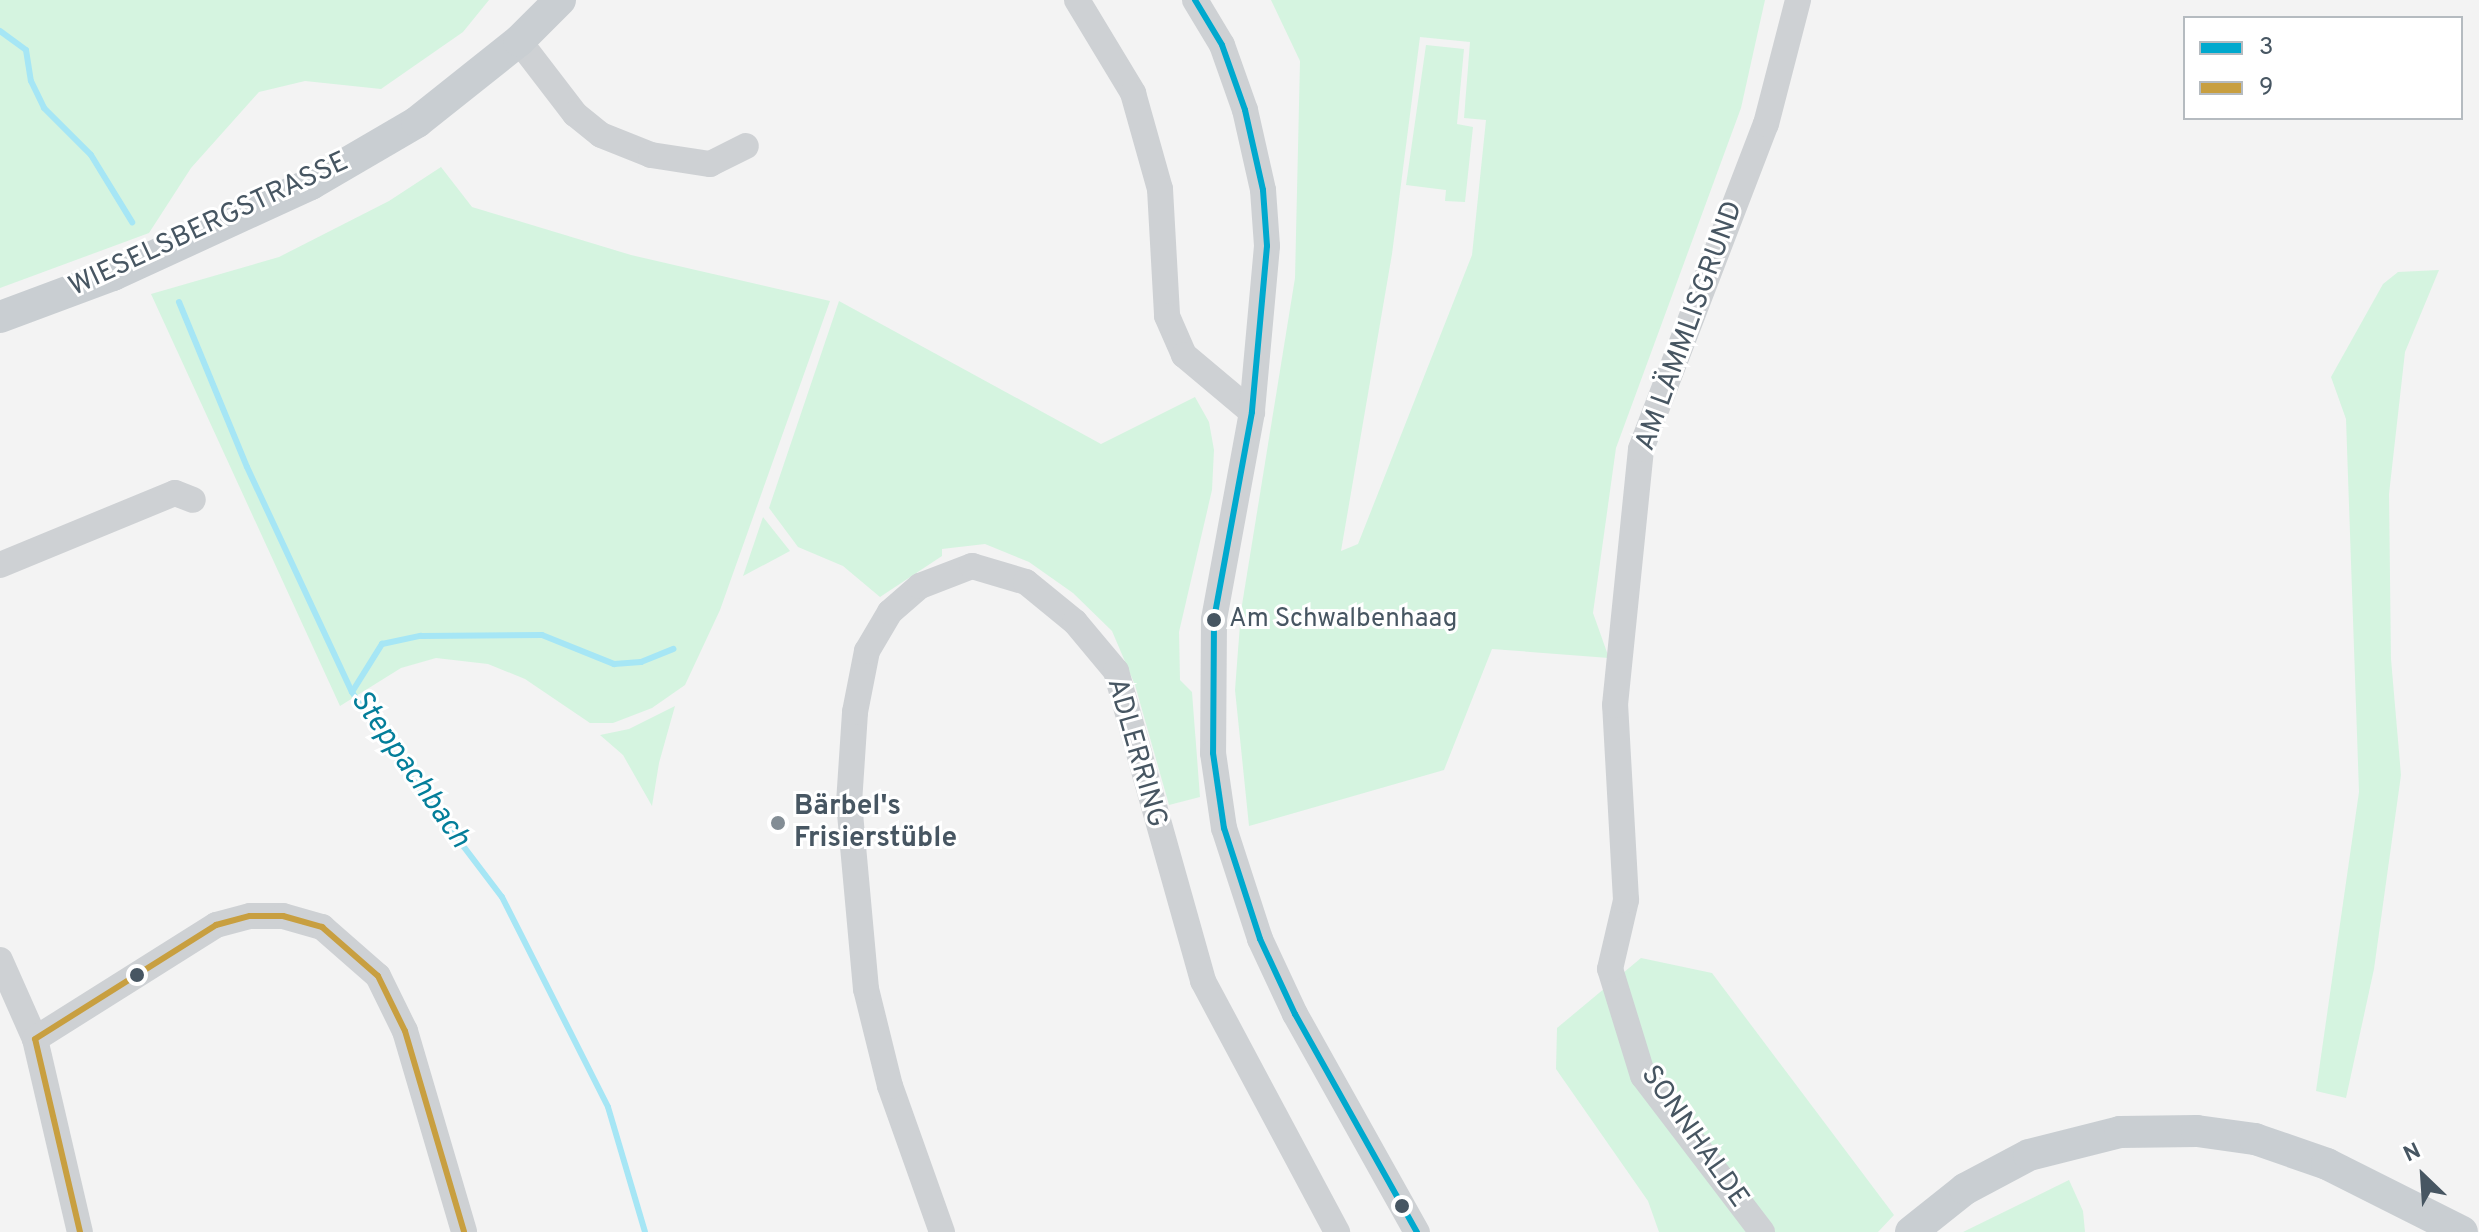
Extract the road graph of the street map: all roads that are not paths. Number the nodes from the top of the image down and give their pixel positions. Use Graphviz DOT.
graph roads {
  1 [pos="560,0"];
  2 [pos="1077,0"];
  3 [pos="1195,0"];
  4 [pos="1798,0"];
  5 [pos="519,41"];
  6 [pos="746,146"];
  7 [pos="0,317"];
  8 [pos="1252,412"];
  9 [pos="193,500"];
  10 [pos="0,565"];
  11 [pos="1626,900"];
  12 [pos="0,960"];
  13 [pos="35,1039"];
  14 [pos="80,1232"];
  15 [pos="464,1232"];
  16 [pos="942,1232"];
  17 [pos="1337,1232"];
  18 [pos="1417,1232"];
  19 [pos="1762,1232"];
  20 [pos="1911,1232"];
  21 [pos="2462,1232"];
  1 -- 5 [label="main road, WIESELSBERGSTRASSE"];
  2 -- 8 [label="street"];
  3 -- 8 [label="street"];
  4 -- 11 [label="street, AM LÄMMLISGRUND"];
  5 -- 6 [label="street"];
  5 -- 7 [label="main road, WIESELSBERGSTRASSE"];
  8 -- 18 [label="street"];
  9 -- 10 [label="street"];
  11 -- 19 [label="street, SONNHALDE"];
  12 -- 13 [label="street"];
  13 -- 14 [label="street"];
  13 -- 15 [label="street"];
  16 -- 17 [label="street, ADLERRING"];
  20 -- 21 [label="main road"];
}
